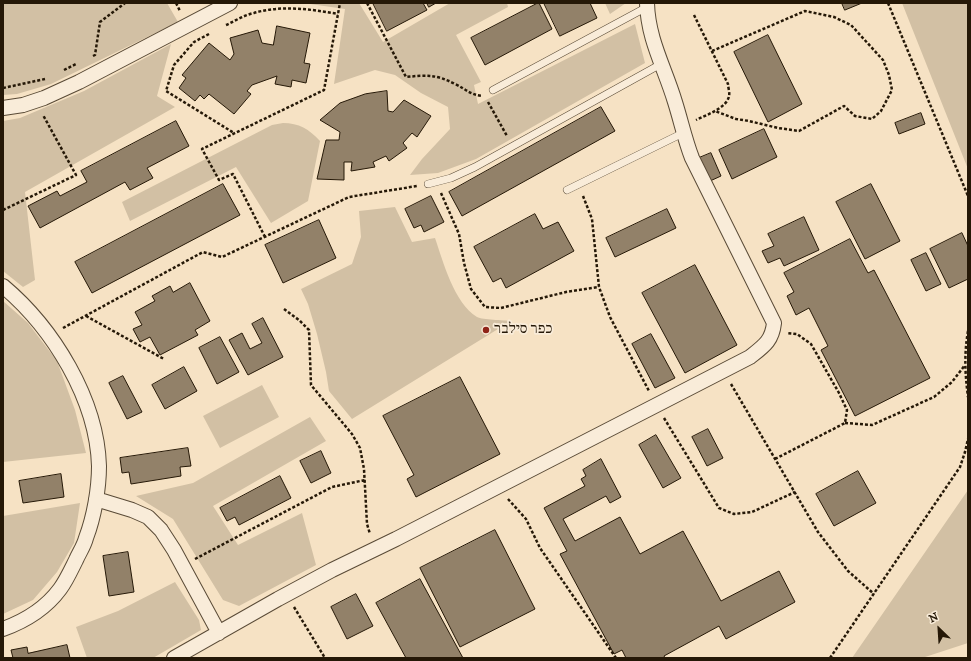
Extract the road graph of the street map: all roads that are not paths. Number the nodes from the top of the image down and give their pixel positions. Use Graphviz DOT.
graph roads {
  1 [pos="230,3"];
  2 [pos="647,5"];
  3 [pos="661,64"];
  4 [pos="494,90"];
  5 [pos="3,108"];
  6 [pos="682,129"];
  7 [pos="428,184"];
  8 [pos="567,190"];
  9 [pos="3,286"];
  10 [pos="96,499"];
  11 [pos="3,629"];
  12 [pos="219,633"];
  13 [pos="174,658"];
  1 -- 5 [label="street"];
  2 -- 3 [label="street"];
  2 -- 4 [label="lane"];
  3 -- 6 [label="street"];
  3 -- 7 [label="lane"];
  6 -- 8 [label="lane"];
  6 -- 12 [label="street"];
  9 -- 10 [label="street"];
  10 -- 11 [label="street"];
  10 -- 12 [label="street"];
  12 -- 13 [label="street"];
}
